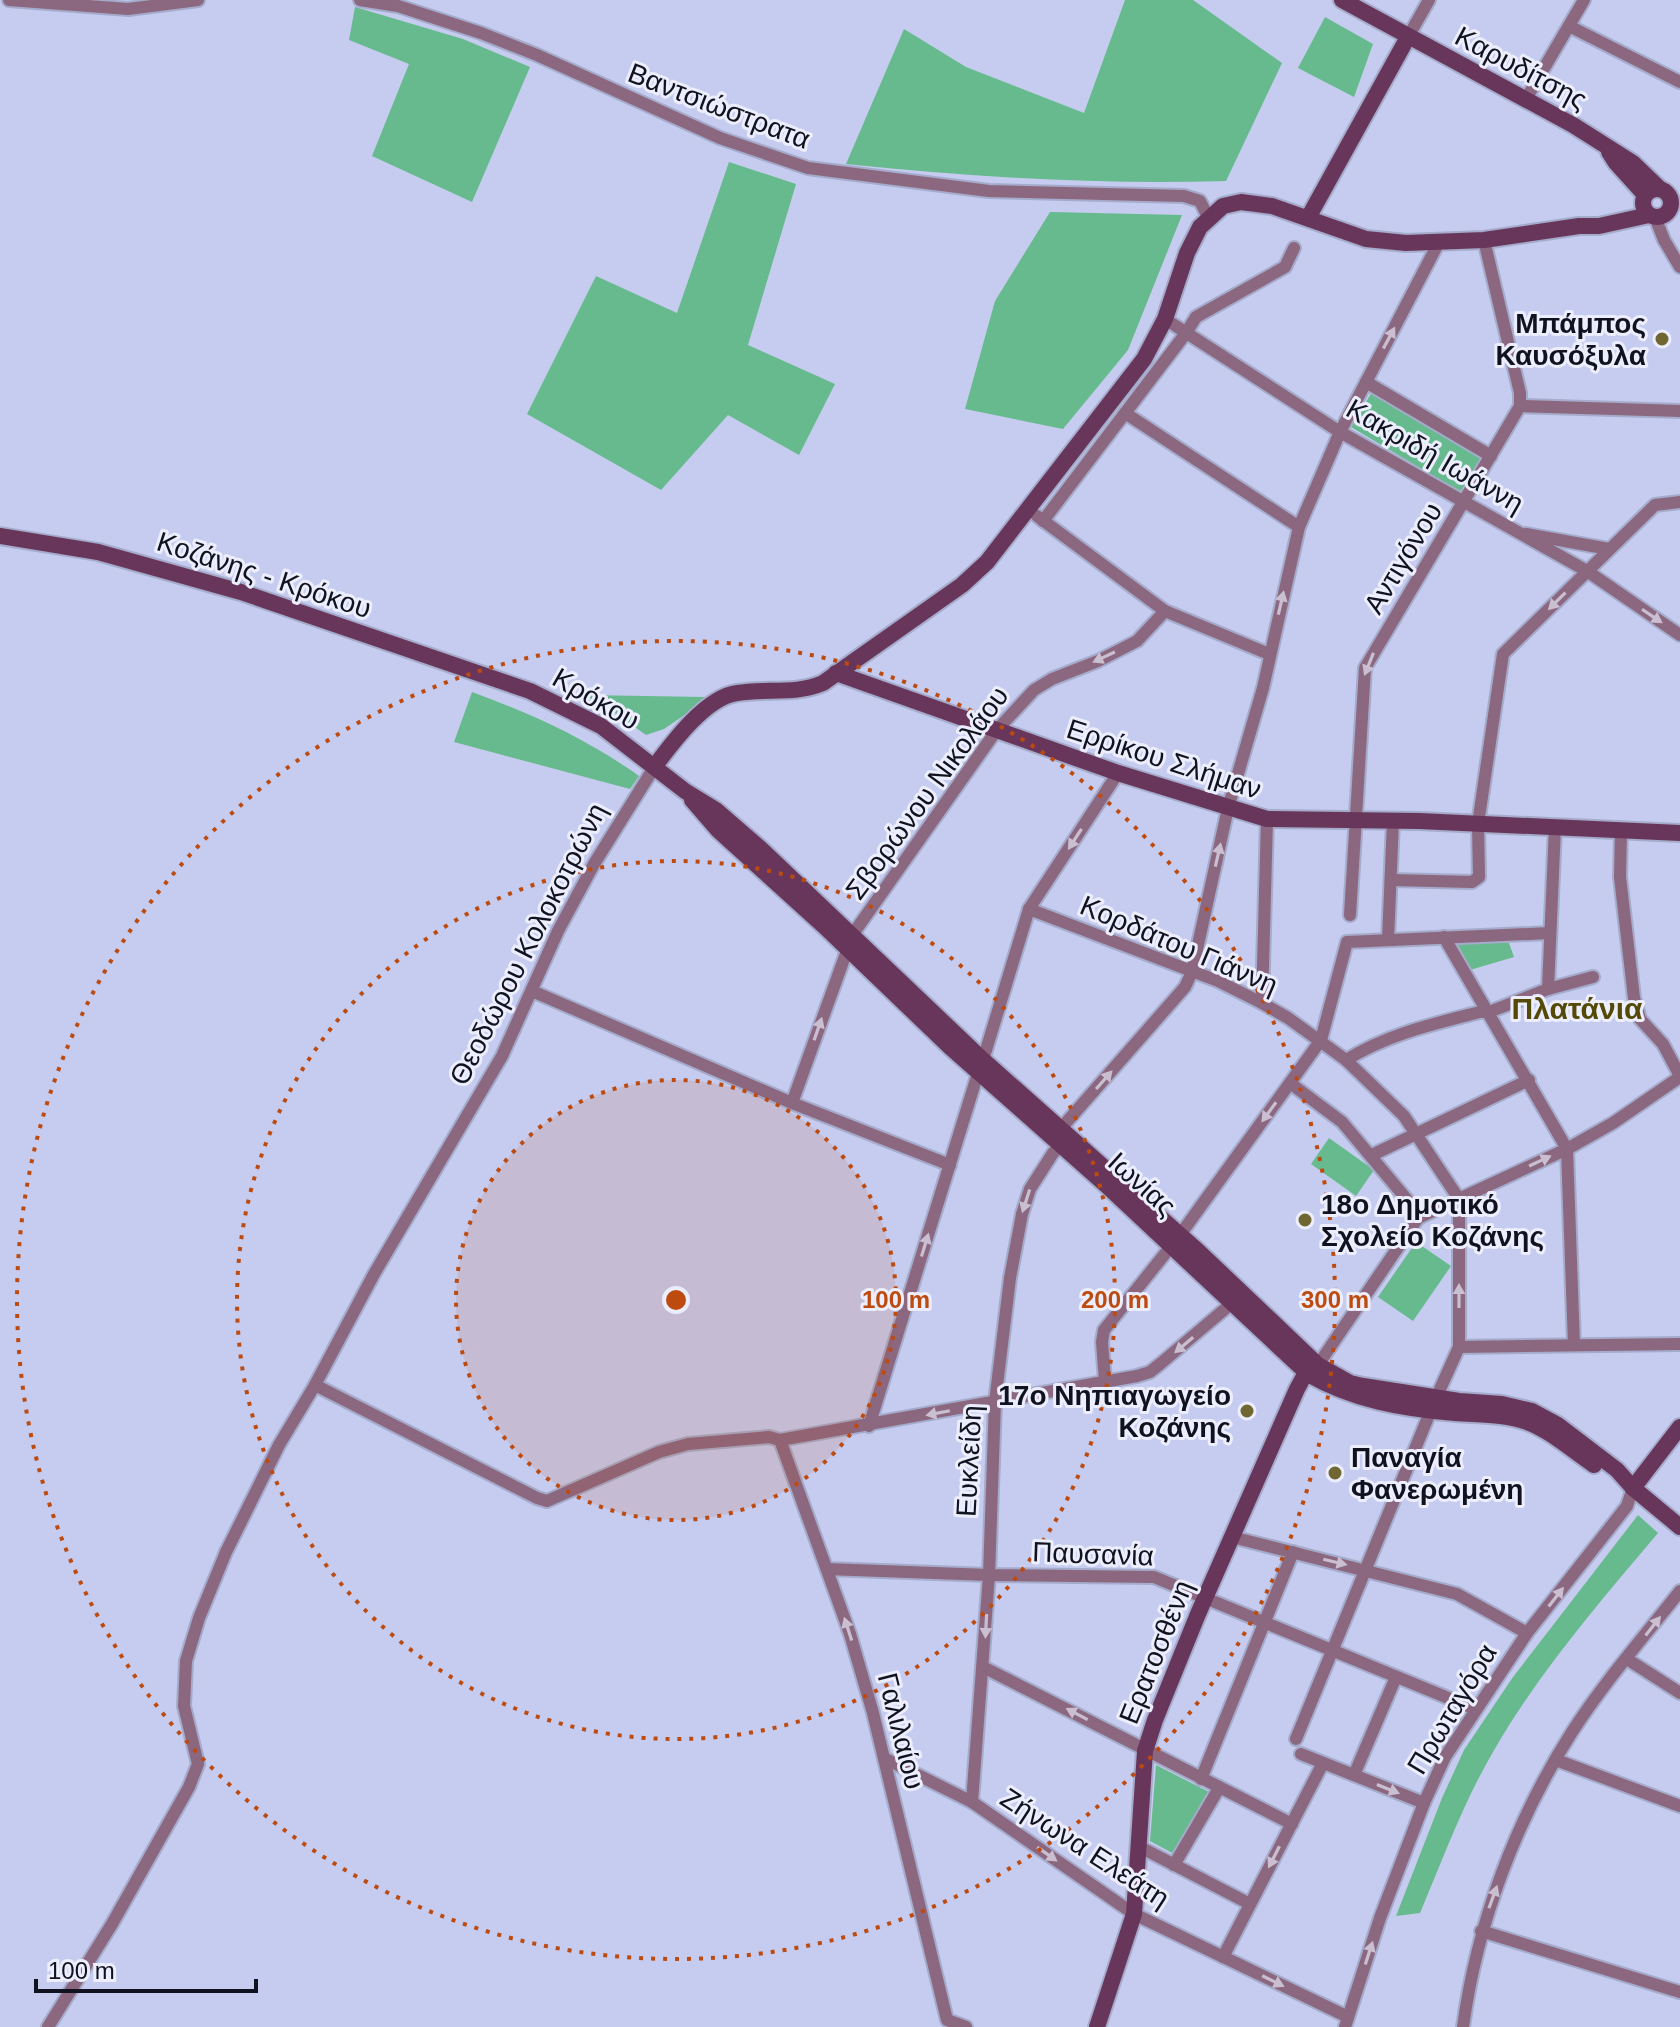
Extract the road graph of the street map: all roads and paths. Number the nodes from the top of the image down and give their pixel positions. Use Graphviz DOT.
graph roads {
  1 [pos="9,0"];
  2 [pos="198,0"];
  3 [pos="360,0"];
  4 [pos="1342,0"];
  5 [pos="1429,0"];
  6 [pos="1584,0"];
  7 [pos="1569,26"];
  8 [pos="1408,37"];
  9 [pos="1680,82"];
  10 [pos="1526,99"];
  11 [pos="1661,203"];
  12 [pos="1208,217"];
  13 [pos="1308,218"];
  14 [pos="1484,240"];
  15 [pos="1439,242"];
  16 [pos="1294,248"];
  17 [pos="1680,267"];
  18 [pos="1165,319"];
  19 [pos="1186,333"];
  20 [pos="1366,382"];
  21 [pos="1520,406"];
  22 [pos="1680,411"];
  23 [pos="1125,413"];
  24 [pos="1340,432"];
  25 [pos="1491,456"];
  26 [pos="1680,502"];
  27 [pos="1463,503"];
  28 [pos="1029,511"];
  29 [pos="1043,521"];
  30 [pos="1299,527"];
  31 [pos="1514,532"];
  32 [pos="0,536"];
  33 [pos="1609,549"];
  34 [pos="1587,571"];
  35 [pos="1165,611"];
  36 [pos="1680,635"];
  37 [pos="1269,654"];
  38 [pos="836,673"];
  39 [pos="507,684"];
  40 [pos="996,731"];
  41 [pos="655,766"];
  42 [pos="1118,773"];
  43 [pos="1228,808"];
  44 [pos="1267,819"];
  45 [pos="1354,820"];
  46 [pos="1393,821"];
  47 [pos="1478,824"];
  48 [pos="1555,827"];
  49 [pos="1621,830"];
  50 [pos="1680,833"];
  51 [pos="1391,880"];
  52 [pos="1029,909"];
  53 [pos="1350,915"];
  54 [pos="1550,933"];
  55 [pos="1444,937"];
  56 [pos="1388,940"];
  57 [pos="850,941"];
  58 [pos="1192,972"];
  59 [pos="1593,977"];
  60 [pos="1548,989"];
  61 [pos="532,991"];
  62 [pos="1262,1003"];
  63 [pos="1489,1012"];
  64 [pos="1321,1040"];
  65 [pos="1346,1060"];
  66 [pos="980,1067"];
  67 [pos="1680,1076"];
  68 [pos="1529,1080"];
  69 [pos="1290,1083"];
  70 [pos="792,1103"];
  71 [pos="1417,1132"];
  72 [pos="1060,1138"];
  73 [pos="1567,1149"];
  74 [pos="1372,1155"];
  75 [pos="950,1165"];
  76 [pos="1459,1199"];
  77 [pos="1418,1218"];
  78 [pos="1176,1241"];
  79 [pos="1238,1298"];
  80 [pos="1680,1344"];
  81 [pos="1574,1345"];
  82 [pos="1459,1347"];
  83 [pos="1313,1369"];
  84 [pos="1105,1381"];
  85 [pos="315,1385"];
  86 [pos="995,1402"];
  87 [pos="1434,1404"];
  88 [pos="869,1426"];
  89 [pos="1680,1427"];
  90 [pos="780,1440"];
  91 [pos="1633,1488"];
  92 [pos="1680,1527"];
  93 [pos="1232,1537"];
  94 [pos="1293,1552"];
  95 [pos="827,1569"];
  96 [pos="1365,1569"];
  97 [pos="989,1575"];
  98 [pos="1680,1591"];
  99 [pos="1205,1599"];
  100 [pos="1264,1623"];
  101 [pos="1527,1633"];
  102 [pos="1332,1651"];
  103 [pos="1627,1659"];
  104 [pos="983,1667"];
  105 [pos="1396,1677"];
  106 [pos="1680,1693"];
  107 [pos="1475,1709"];
  108 [pos="1296,1739"];
  109 [pos="1145,1751"];
  110 [pos="1301,1754"];
  111 [pos="884,1758"];
  112 [pos="1556,1760"];
  113 [pos="1323,1763"];
  114 [pos="1354,1775"];
  115 [pos="1201,1779"];
  116 [pos="1219,1788"];
  117 [pos="972,1802"];
  118 [pos="1424,1803"];
  119 [pos="1680,1806"];
  120 [pos="1292,1824"];
  121 [pos="1138,1846"];
  122 [pos="1174,1865"];
  123 [pos="1250,1904"];
  124 [pos="1134,1914"];
  125 [pos="1481,1931"];
  126 [pos="1223,1957"];
  127 [pos="1680,1992"];
  128 [pos="1346,2022"];
  129 [pos="48,2027"];
  130 [pos="966,2027"];
  131 [pos="1097,2027"];
  132 [pos="1463,2027"];
  1 -- 2 [label="street"];
  3 -- 12 [label="street, Βαντσιώστρατα"];
  4 -- 8 [label="street, Καρυδίτσης"];
  5 -- 8 [label="street"];
  6 -- 7 [label="street"];
  7 -- 9 [label="street"];
  7 -- 10 [label="street"];
  8 -- 10 [label="street, Καρυδίτσης"];
  8 -- 13 [label="street"];
  10 -- 11 [label="street, Καρυδίτσης"];
  11 -- 14 [label="street"];
  11 -- 17 [label="street"];
  12 -- 13 [label="street"];
  12 -- 18 [label="street, Θεοδώρου Κολοκοτρώνη"];
  13 -- 15 [label="street"];
  14 -- 15 [label="street"];
  14 -- 21 [label="street"];
  20 -- 15 [label="street, one-way"];
  16 -- 19 [label="street"];
  18 -- 19 [label="street, Κακριδή Ιωάννη"];
  18 -- 28 [label="street, Θεοδώρου Κολοκοτρώνη"];
  19 -- 23 [label="street"];
  19 -- 24 [label="street, Κακριδή Ιωάννη"];
  20 -- 24 [label="street"];
  20 -- 25 [label="street"];
  21 -- 22 [label="street"];
  21 -- 25 [label="street, Αντιγόνου"];
  23 -- 29 [label="street"];
  23 -- 30 [label="street"];
  24 -- 27 [label="street, Κακριδή Ιωάννη"];
  24 -- 30 [label="street"];
  25 -- 27 [label="street, Αντιγόνου"];
  26 -- 33 [label="street"];
  27 -- 31 [label="street, Κακριδή Ιωάννη"];
  27 -- 45 [label="street, Αντιγόνου, one-way"];
  28 -- 29 [label="street"];
  28 -- 38 [label="street, Θεοδώρου Κολοκοτρώνη"];
  29 -- 35 [label="street"];
  37 -- 30 [label="street, one-way"];
  31 -- 33 [label="street"];
  31 -- 34 [label="street, Κακριδή Ιωάννη"];
  32 -- 39 [label="street, Κοζάνης - Κρόκου"];
  33 -- 34 [label="street"];
  34 -- 36 [label="street, Κακριδή Ιωάννη, one-way"];
  34 -- 47 [label="street, one-way"];
  35 -- 37 [label="street"];
  35 -- 40 [label="street, Σβορώνου Νικολάου, one-way"];
  37 -- 43 [label="street"];
  38 -- 40 [label="street, Ερρίκου Σλήμαν"];
  38 -- 41 [label="street, Θεοδώρου Κολοκοτρώνη"];
  39 -- 41 [label="street, Κρόκου"];
  40 -- 42 [label="street, Ερρίκου Σλήμαν"];
  40 -- 57 [label="street, Σβορώνου Νικολάου"];
  41 -- 57 [label="street, Ιωνίας"];
  41 -- 61 [label="street, Θεοδώρου Κολοκοτρώνη"];
  42 -- 43 [label="street, Ερρίκου Σλήμαν"];
  42 -- 52 [label="street, one-way"];
  43 -- 44 [label="street, Ερρίκου Σλήμαν"];
  58 -- 43 [label="street, one-way"];
  44 -- 45 [label="street, Ερρίκου Σλήμαν"];
  44 -- 62 [label="street"];
  45 -- 46 [label="street, Ερρίκου Σλήμαν"];
  45 -- 53 [label="street, Αντιγόνου"];
  46 -- 47 [label="street, Ερρίκου Σλήμαν"];
  46 -- 51 [label="street"];
  47 -- 48 [label="street, Ερρίκου Σλήμαν"];
  47 -- 51 [label="street"];
  48 -- 49 [label="street, Ερρίκου Σλήμαν"];
  48 -- 54 [label="street"];
  49 -- 50 [label="street, Ερρίκου Σλήμαν"];
  49 -- 67 [label="street"];
  51 -- 56 [label="street"];
  52 -- 58 [label="street, Κορδάτου Γιάννη"];
  52 -- 66 [label="street"];
  54 -- 55 [label="street"];
  54 -- 60 [label="street"];
  55 -- 56 [label="street"];
  55 -- 63 [label="street"];
  56 -- 64 [label="street"];
  57 -- 66 [label="street, Ιωνίας"];
  70 -- 57 [label="street, one-way"];
  58 -- 62 [label="street, Κορδάτου Γιάννη"];
  72 -- 58 [label="street, Ευκλείδη, one-way"];
  59 -- 60 [label="street"];
  60 -- 63 [label="street"];
  61 -- 70 [label="street"];
  61 -- 85 [label="street, Θεοδώρου Κολοκοτρώνη"];
  62 -- 64 [label="street, Κορδάτου Γιάννη"];
  63 -- 65 [label="street"];
  63 -- 68 [label="street"];
  64 -- 65 [label="street, Κορδάτου Γιάννη"];
  64 -- 69 [label="street"];
  65 -- 71 [label="street, Κορδάτου Γιάννη"];
  66 -- 72 [label="street, Ιωνίας"];
  66 -- 75 [label="street"];
  67 -- 73 [label="street"];
  68 -- 71 [label="street"];
  68 -- 73 [label="street"];
  69 -- 74 [label="street"];
  69 -- 78 [label="street, one-way"];
  70 -- 75 [label="street"];
  71 -- 74 [label="street"];
  71 -- 76 [label="street, Κορδάτου Γιάννη"];
  72 -- 78 [label="street, Ιωνίας"];
  72 -- 86 [label="street, Ευκλείδη, one-way"];
  76 -- 73 [label="street, one-way"];
  73 -- 81 [label="street"];
  74 -- 77 [label="street"];
  88 -- 75 [label="street, one-way"];
  76 -- 77 [label="street"];
  82 -- 76 [label="street, one-way"];
  77 -- 83 [label="street"];
  78 -- 79 [label="street, Ιωνίας"];
  78 -- 84 [label="street"];
  79 -- 83 [label="street, Ιωνίας"];
  79 -- 84 [label="street, one-way"];
  80 -- 81 [label="street"];
  81 -- 82 [label="street"];
  82 -- 87 [label="street"];
  83 -- 87 [label="street, Ιωνίας"];
  83 -- 93 [label="street, Ερατοσθένη"];
  84 -- 86 [label="street"];
  85 -- 90 [label="street"];
  85 -- 129 [label="street, Θεοδώρου Κολοκοτρώνη"];
  86 -- 88 [label="street, one-way"];
  86 -- 97 [label="street, Ευκλείδη"];
  87 -- 91 [label="street, Ιωνίας"];
  87 -- 96 [label="street"];
  88 -- 90 [label="street"];
  89 -- 91 [label="street"];
  90 -- 95 [label="street, Γαλιλαίου"];
  91 -- 92 [label="street, Ιωνίας"];
  101 -- 91 [label="street, Πρωταγόρα, one-way"];
  93 -- 94 [label="street"];
  93 -- 99 [label="street, Ερατοσθένη"];
  94 -- 96 [label="street, one-way"];
  94 -- 100 [label="street"];
  95 -- 97 [label="street, Παυσανία"];
  111 -- 95 [label="street, Γαλιλαίου, one-way"];
  96 -- 101 [label="street"];
  96 -- 102 [label="street"];
  97 -- 99 [label="street, Παυσανία"];
  97 -- 104 [label="street, Ευκλείδη, one-way"];
  103 -- 98 [label="street, one-way"];
  99 -- 100 [label="street, Παυσανία"];
  99 -- 109 [label="street, Ερατοσθένη"];
  100 -- 102 [label="street, Παυσανία"];
  100 -- 115 [label="street"];
  101 -- 107 [label="street, Πρωταγόρα"];
  102 -- 105 [label="street, Παυσανία"];
  102 -- 108 [label="street"];
  103 -- 106 [label="street"];
  103 -- 112 [label="street"];
  109 -- 104 [label="street, one-way"];
  104 -- 117 [label="street, Ευκλείδη"];
  105 -- 107 [label="street, Παυσανία"];
  105 -- 114 [label="street"];
  107 -- 118 [label="street, Πρωταγόρα"];
  109 -- 115 [label="street"];
  109 -- 121 [label="street, Ερατοσθένη"];
  110 -- 113 [label="street"];
  111 -- 117 [label="street, Ζήνωνα Ελεάτη"];
  111 -- 130 [label="street, Γαλιλαίου"];
  112 -- 119 [label="street"];
  125 -- 112 [label="street, one-way"];
  113 -- 114 [label="street"];
  113 -- 120 [label="street"];
  114 -- 118 [label="street, one-way"];
  115 -- 116 [label="street"];
  116 -- 120 [label="street"];
  116 -- 122 [label="street"];
  117 -- 124 [label="street, Ζήνωνα Ελεάτη, one-way"];
  128 -- 118 [label="street, Πρωταγόρα, one-way"];
  120 -- 123 [label="street, one-way"];
  121 -- 122 [label="street"];
  121 -- 124 [label="street, Ερατοσθένη"];
  122 -- 123 [label="street"];
  123 -- 126 [label="street"];
  124 -- 126 [label="street, Ζήνωνα Ελεάτη"];
  124 -- 131 [label="street, Ερατοσθένη"];
  125 -- 127 [label="street"];
  125 -- 132 [label="street"];
  126 -- 128 [label="street, Ζήνωνα Ελεάτη, one-way"];
}
